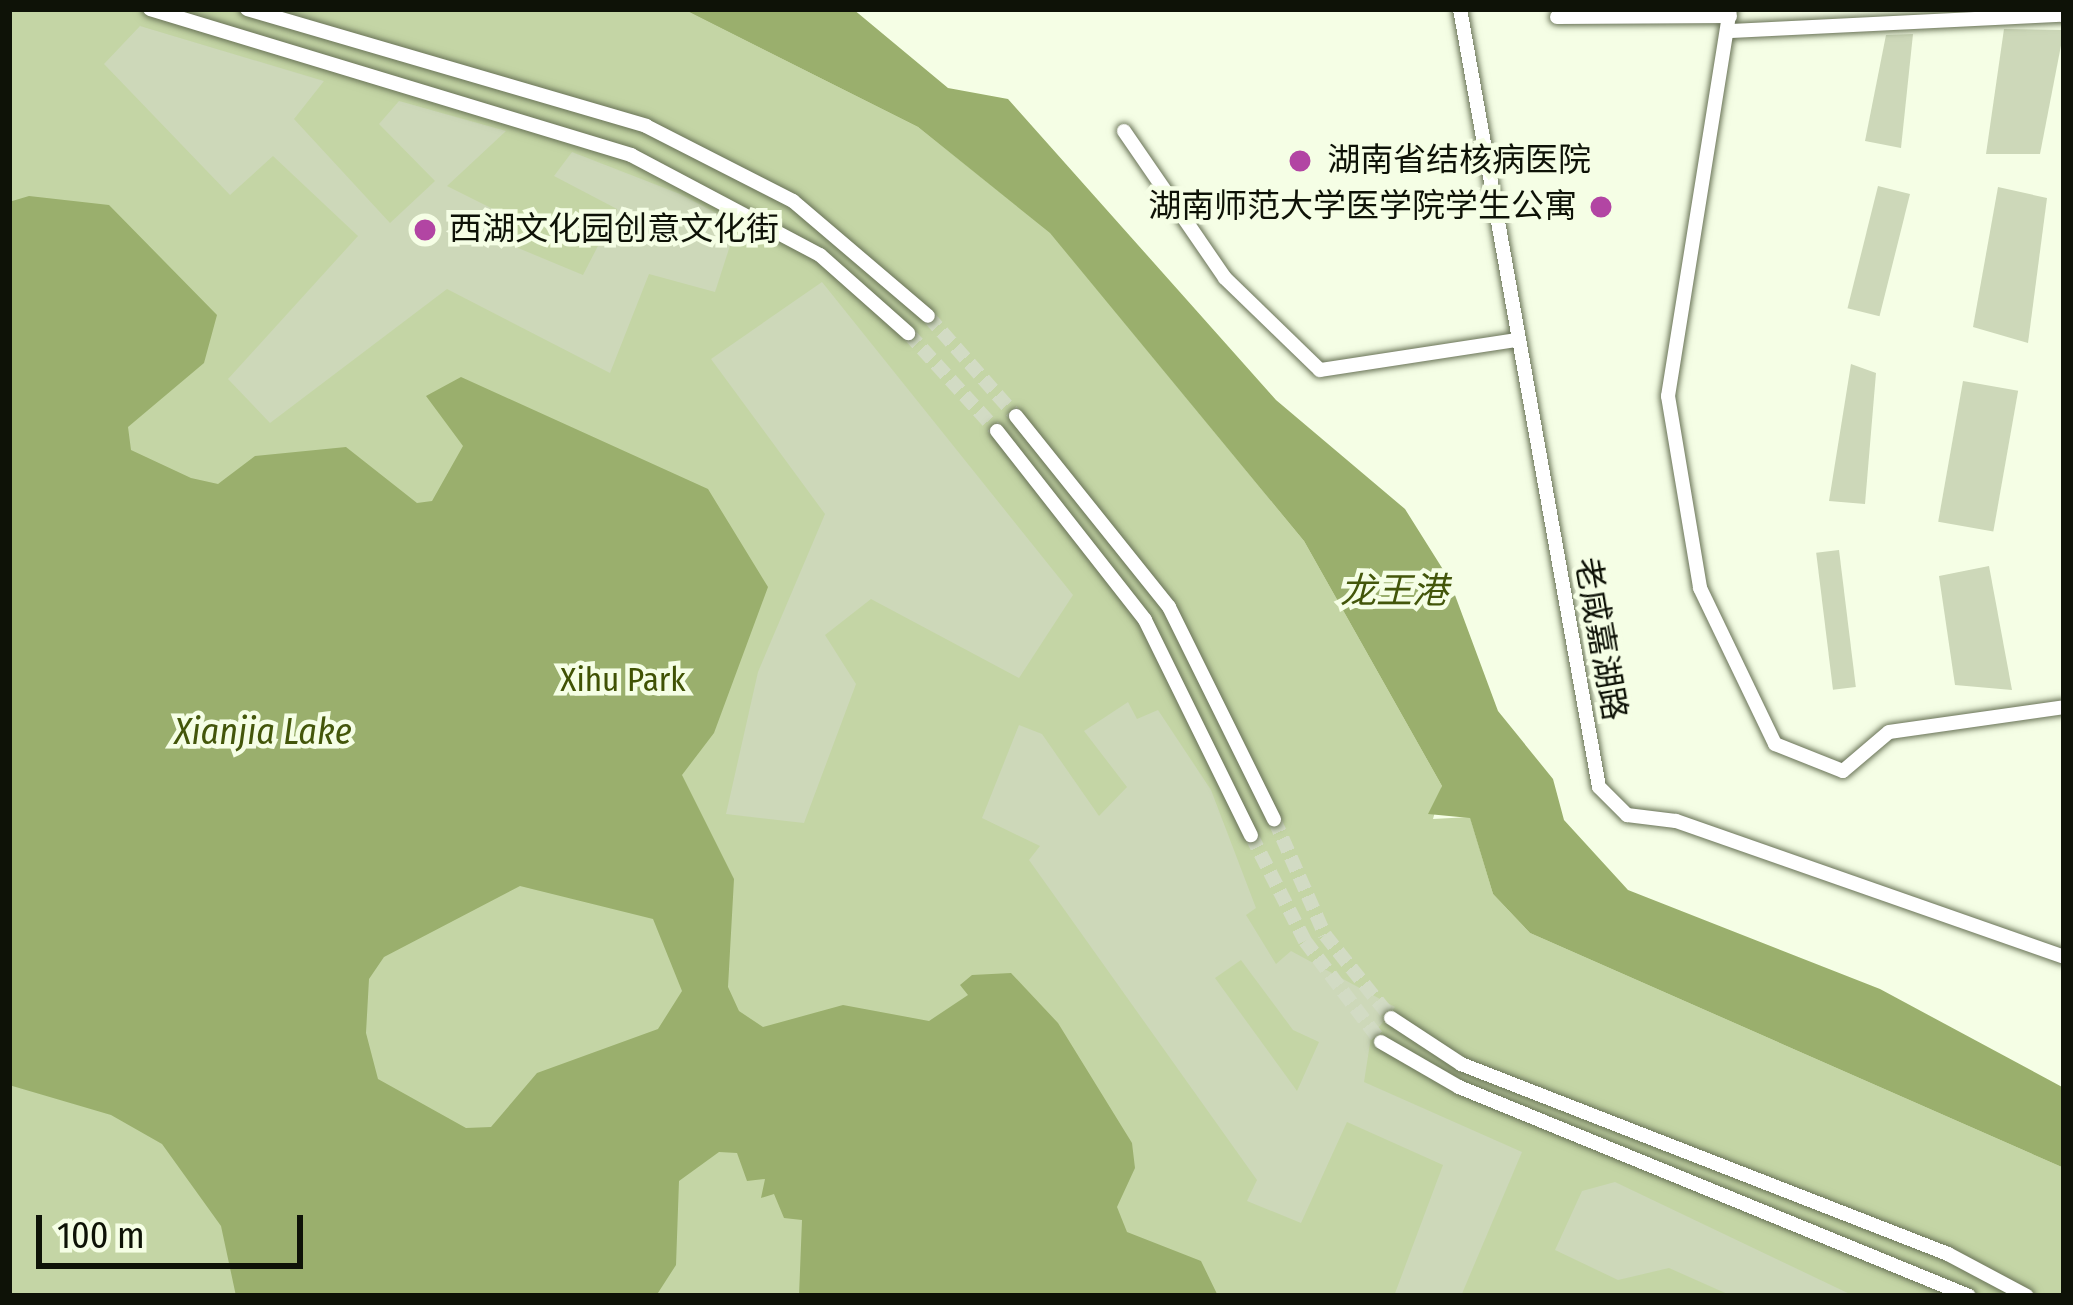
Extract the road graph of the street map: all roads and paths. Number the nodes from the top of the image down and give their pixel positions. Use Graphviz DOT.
graph roads {
  1 [pos="150,9"];
  2 [pos="247,9"];
  3 [pos="1460,9"];
  4 [pos="2064,15"];
  5 [pos="1557,17"];
  6 [pos="1731,19"];
  7 [pos="1124,131"];
  8 [pos="928,316"];
  9 [pos="908,333"];
  10 [pos="1517,340"];
  11 [pos="1016,416"];
  12 [pos="998,431"];
  13 [pos="2064,707"];
  14 [pos="1274,820"];
  15 [pos="1251,835"];
  16 [pos="2064,957"];
  17 [pos="1391,1018"];
  18 [pos="1382,1042"];
  19 [pos="1970,1296"];
  20 [pos="2027,1296"];
  1 -- 9 [label="street"];
  2 -- 8 [label="street"];
  3 -- 10 [label="street, 老咸嘉湖路"];
  4 -- 6 [label="street"];
  5 -- 6 [label="street"];
  6 -- 13 [label="street"];
  7 -- 10 [label="street"];
  10 -- 16 [label="street, 老咸嘉湖路"];
  11 -- 14 [label="street"];
  12 -- 15 [label="street"];
  17 -- 20 [label="street"];
  18 -- 19 [label="street"];
}
